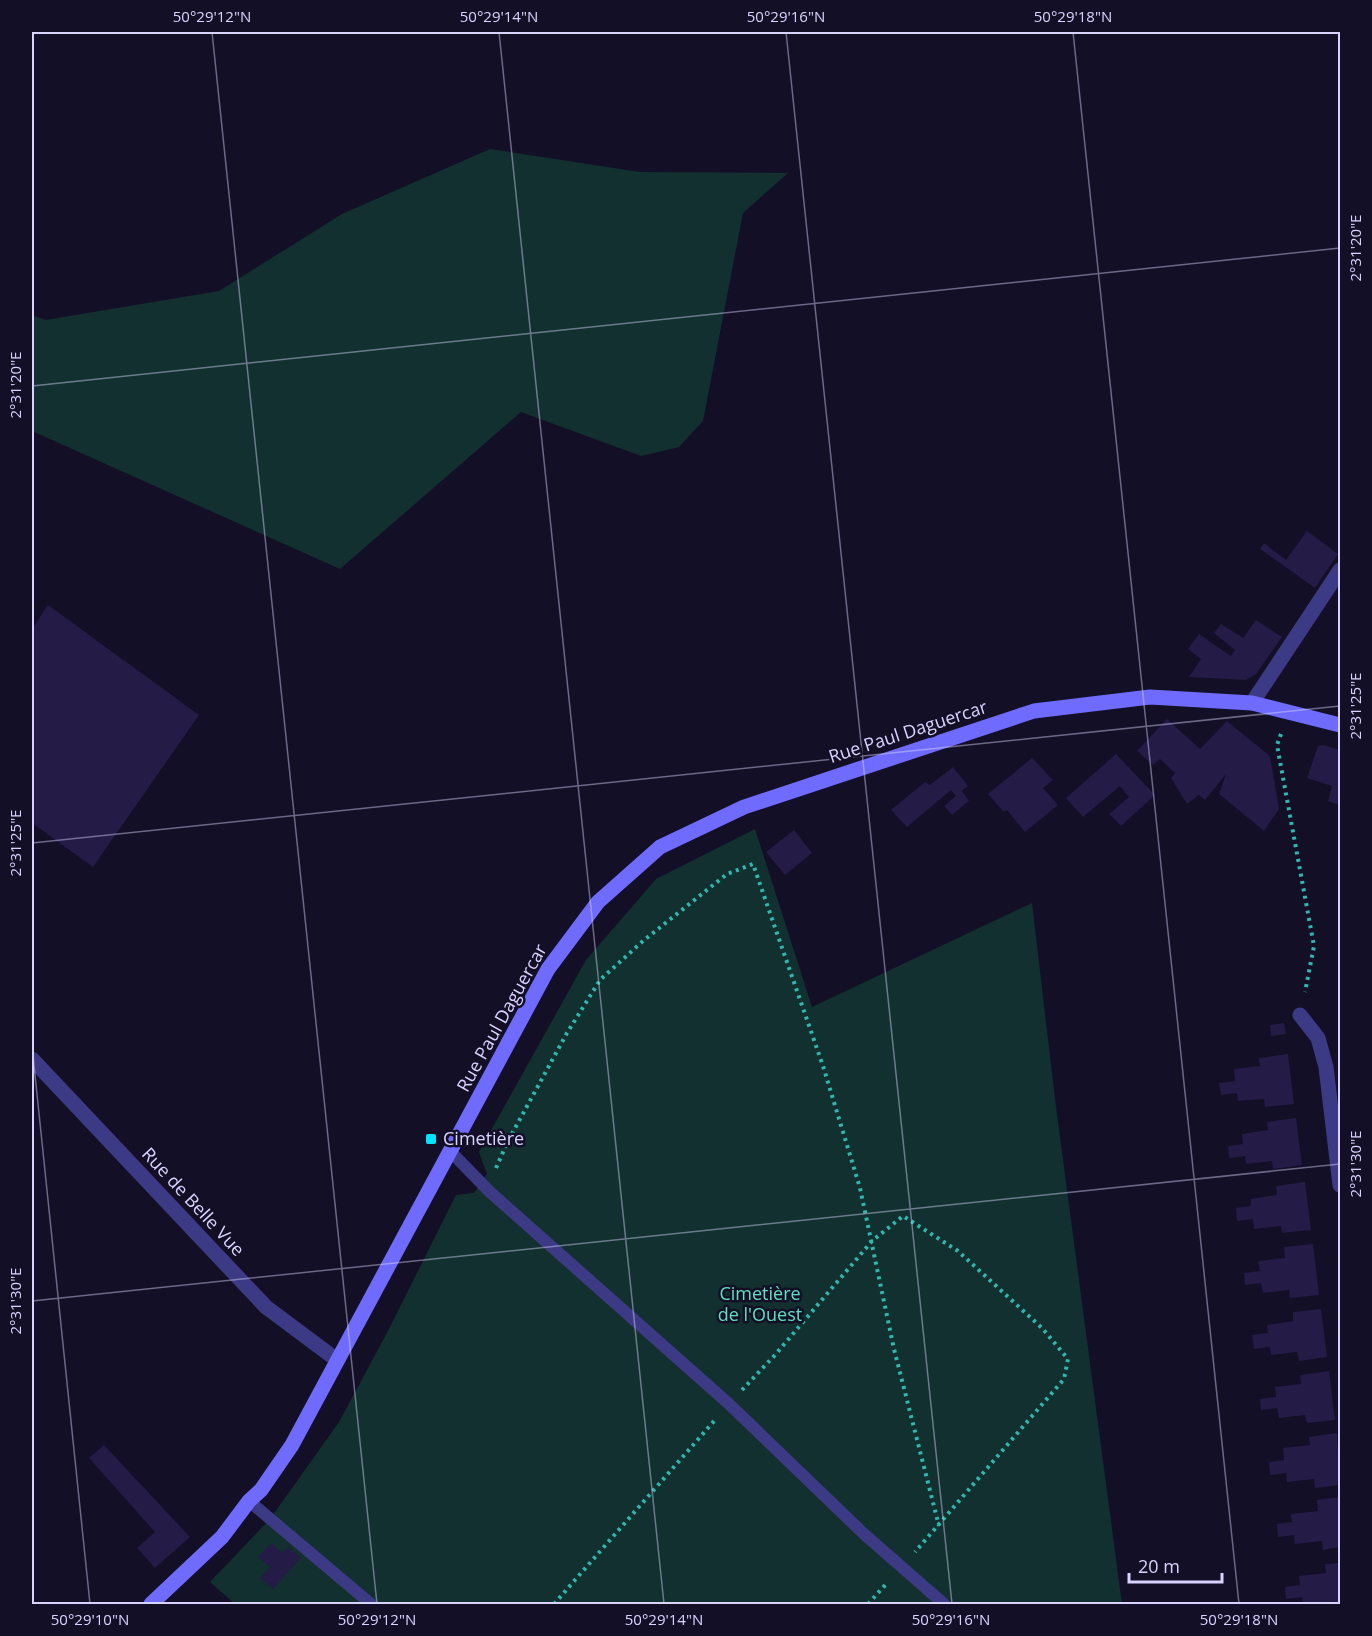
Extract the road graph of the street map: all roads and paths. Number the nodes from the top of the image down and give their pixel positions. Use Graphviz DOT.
graph roads {
  1 [pos="1341,570"];
  2 [pos="1252,703"];
  3 [pos="1288,711"];
  4 [pos="1341,725"];
  5 [pos="1300,1015"];
  6 [pos="32,1059"];
  7 [pos="1336,1118"];
  8 [pos="451,1152"];
  9 [pos="1341,1185"];
  10 [pos="490,1192"];
  11 [pos="872,1241"];
  12 [pos="337,1360"];
  13 [pos="729,1404"];
  14 [pos="249,1501"];
  15 [pos="939,1526"];
  16 [pos="902,1567"];
  17 [pos="151,1605"];
  18 [pos="371,1605"];
  19 [pos="554,1605"];
  20 [pos="868,1605"];
  21 [pos="944,1605"];
  1 -- 2 [label="street"];
  2 -- 3 [label="street, Rue Paul Daguercar"];
  2 -- 8 [label="street, Rue Paul Daguercar"];
  3 -- 4 [label="street, Rue Paul Daguercar"];
  3 -- 5 [label="path"];
  5 -- 7 [label="street"];
  6 -- 12 [label="street, Rue de Belle Vue"];
  7 -- 9 [label="street"];
  8 -- 10 [label="lane"];
  8 -- 12 [label="street, Rue Paul Daguercar"];
  10 -- 11 [label="path"];
  10 -- 13 [label="lane"];
  11 -- 13 [label="path"];
  11 -- 15 [label="path"];
  11 -- 15 [label="path"];
  12 -- 14 [label="street, Rue Paul Daguercar"];
  13 -- 16 [label="lane"];
  13 -- 19 [label="path"];
  14 -- 17 [label="street, Rue Paul Daguercar"];
  14 -- 18 [label="lane"];
  15 -- 16 [label="path"];
  16 -- 20 [label="path"];
  16 -- 21 [label="lane"];
}
